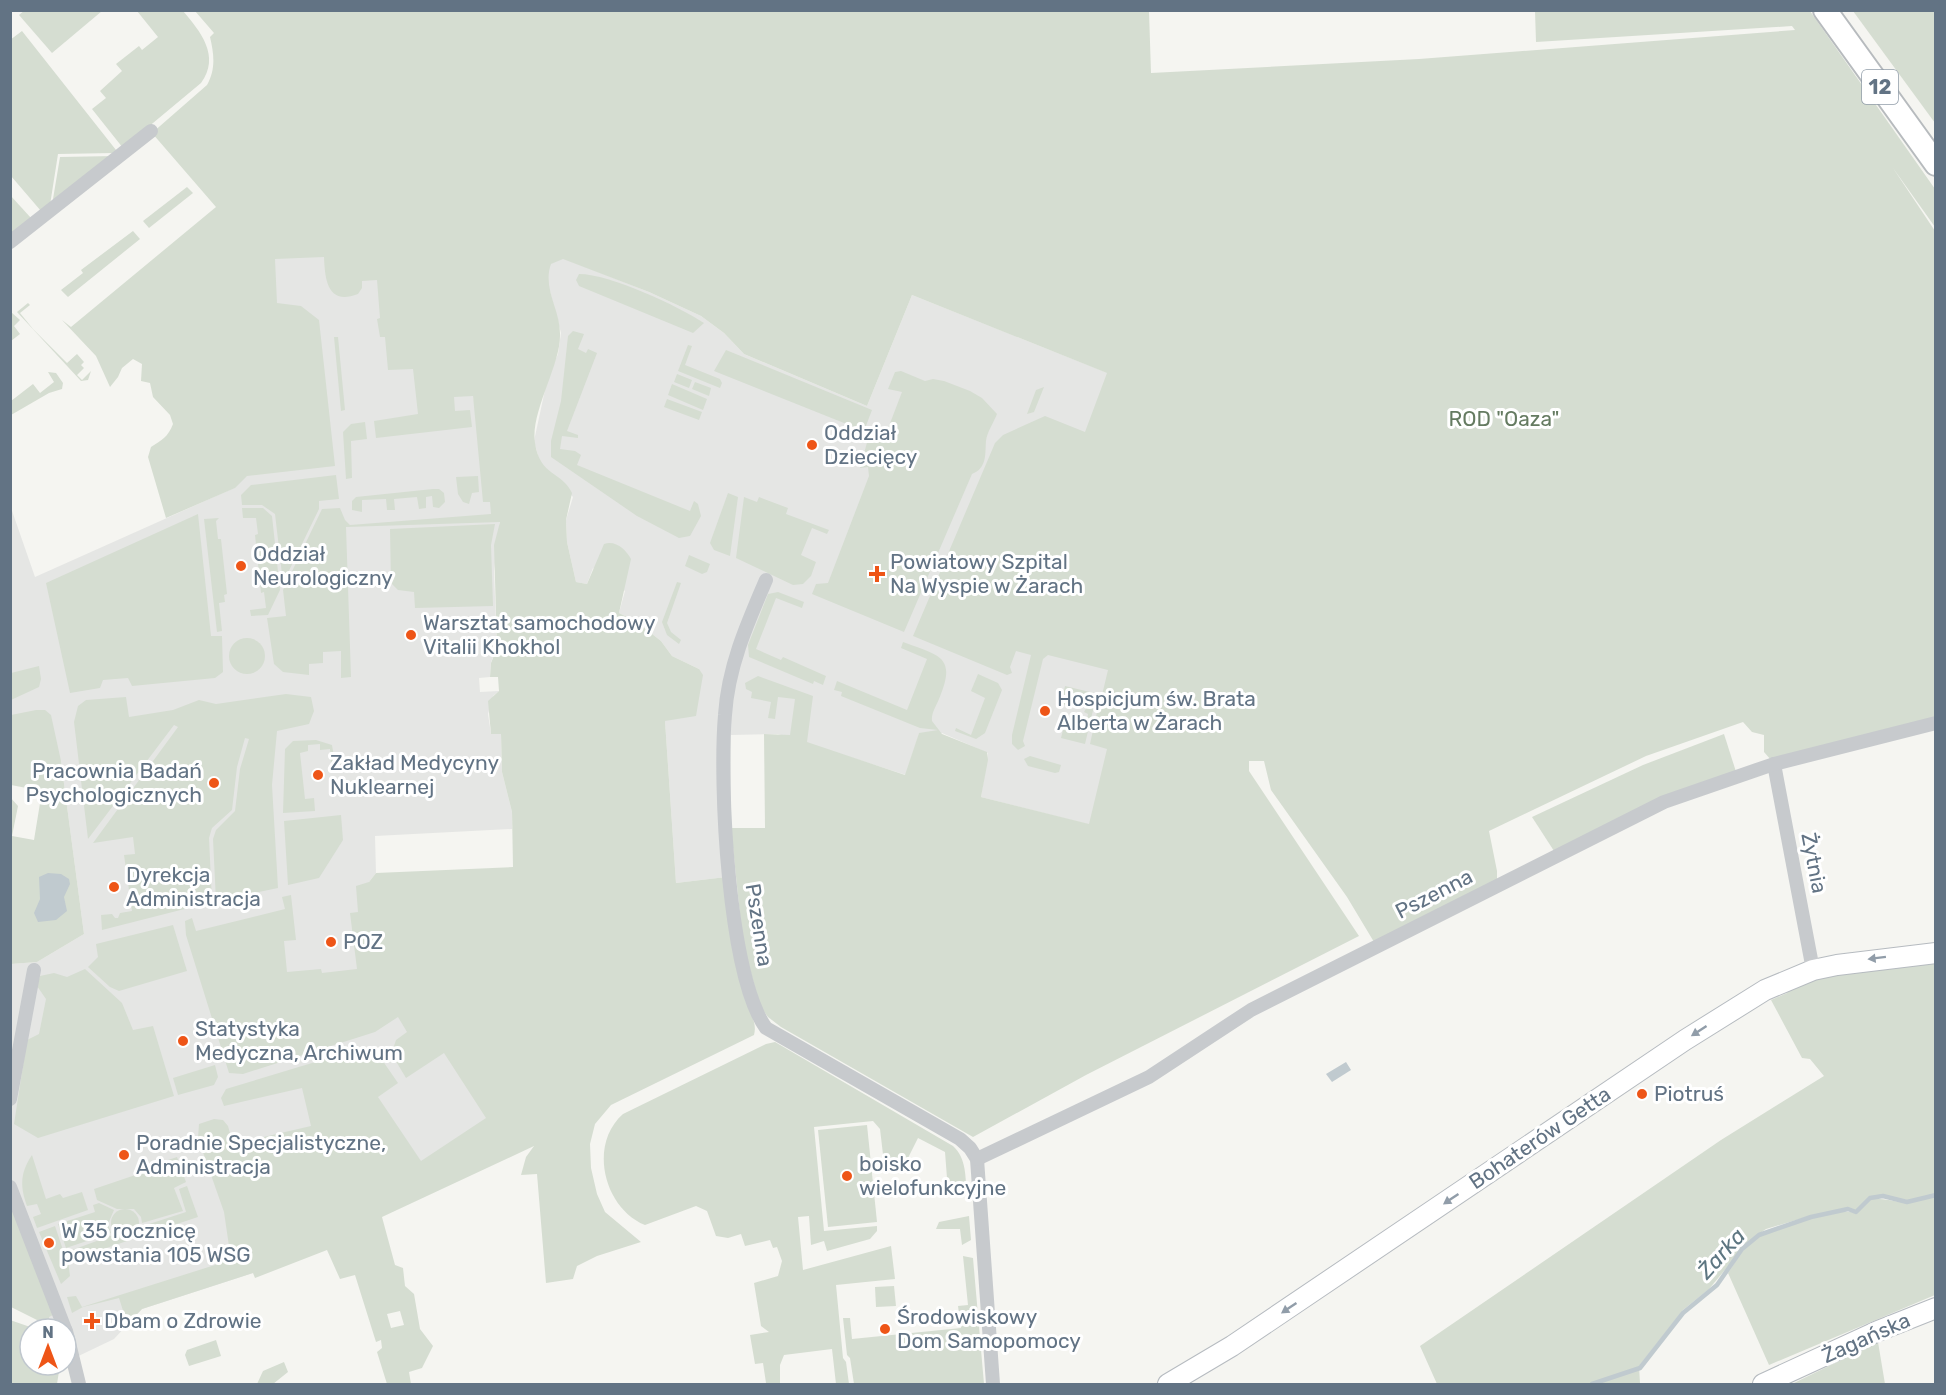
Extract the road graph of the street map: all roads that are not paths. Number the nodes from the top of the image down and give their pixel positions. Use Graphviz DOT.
graph roads {
  1 [pos="1825,10"];
  2 [pos="151,130"];
  3 [pos="1935,164"];
  4 [pos="10,242"];
  5 [pos="765,580"];
  6 [pos="1935,723"];
  7 [pos="1774,764"];
  8 [pos="1935,953"];
  9 [pos="34,970"];
  10 [pos="1813,970"];
  11 [pos="10,1099"];
  12 [pos="977,1159"];
  13 [pos="10,1186"];
  14 [pos="1935,1308"];
  15 [pos="61,1317"];
  16 [pos="993,1384"];
  17 [pos="1168,1384"];
  18 [pos="1763,1384"];
  1 -- 3 [label="main road, 12"];
  2 -- 4 [label="street"];
  5 -- 12 [label="street, Pszenna"];
  6 -- 7 [label="street, Pszenna"];
  7 -- 10 [label="street, Żytnia"];
  7 -- 12 [label="street, Pszenna"];
  8 -- 10 [label="street, Bohaterów Getta, one-way"];
  9 -- 11 [label="street"];
  10 -- 17 [label="street, Bohaterów Getta, one-way"];
  12 -- 16 [label="street"];
  13 -- 15 [label="street"];
  14 -- 18 [label="street, Żagańska"];
}
